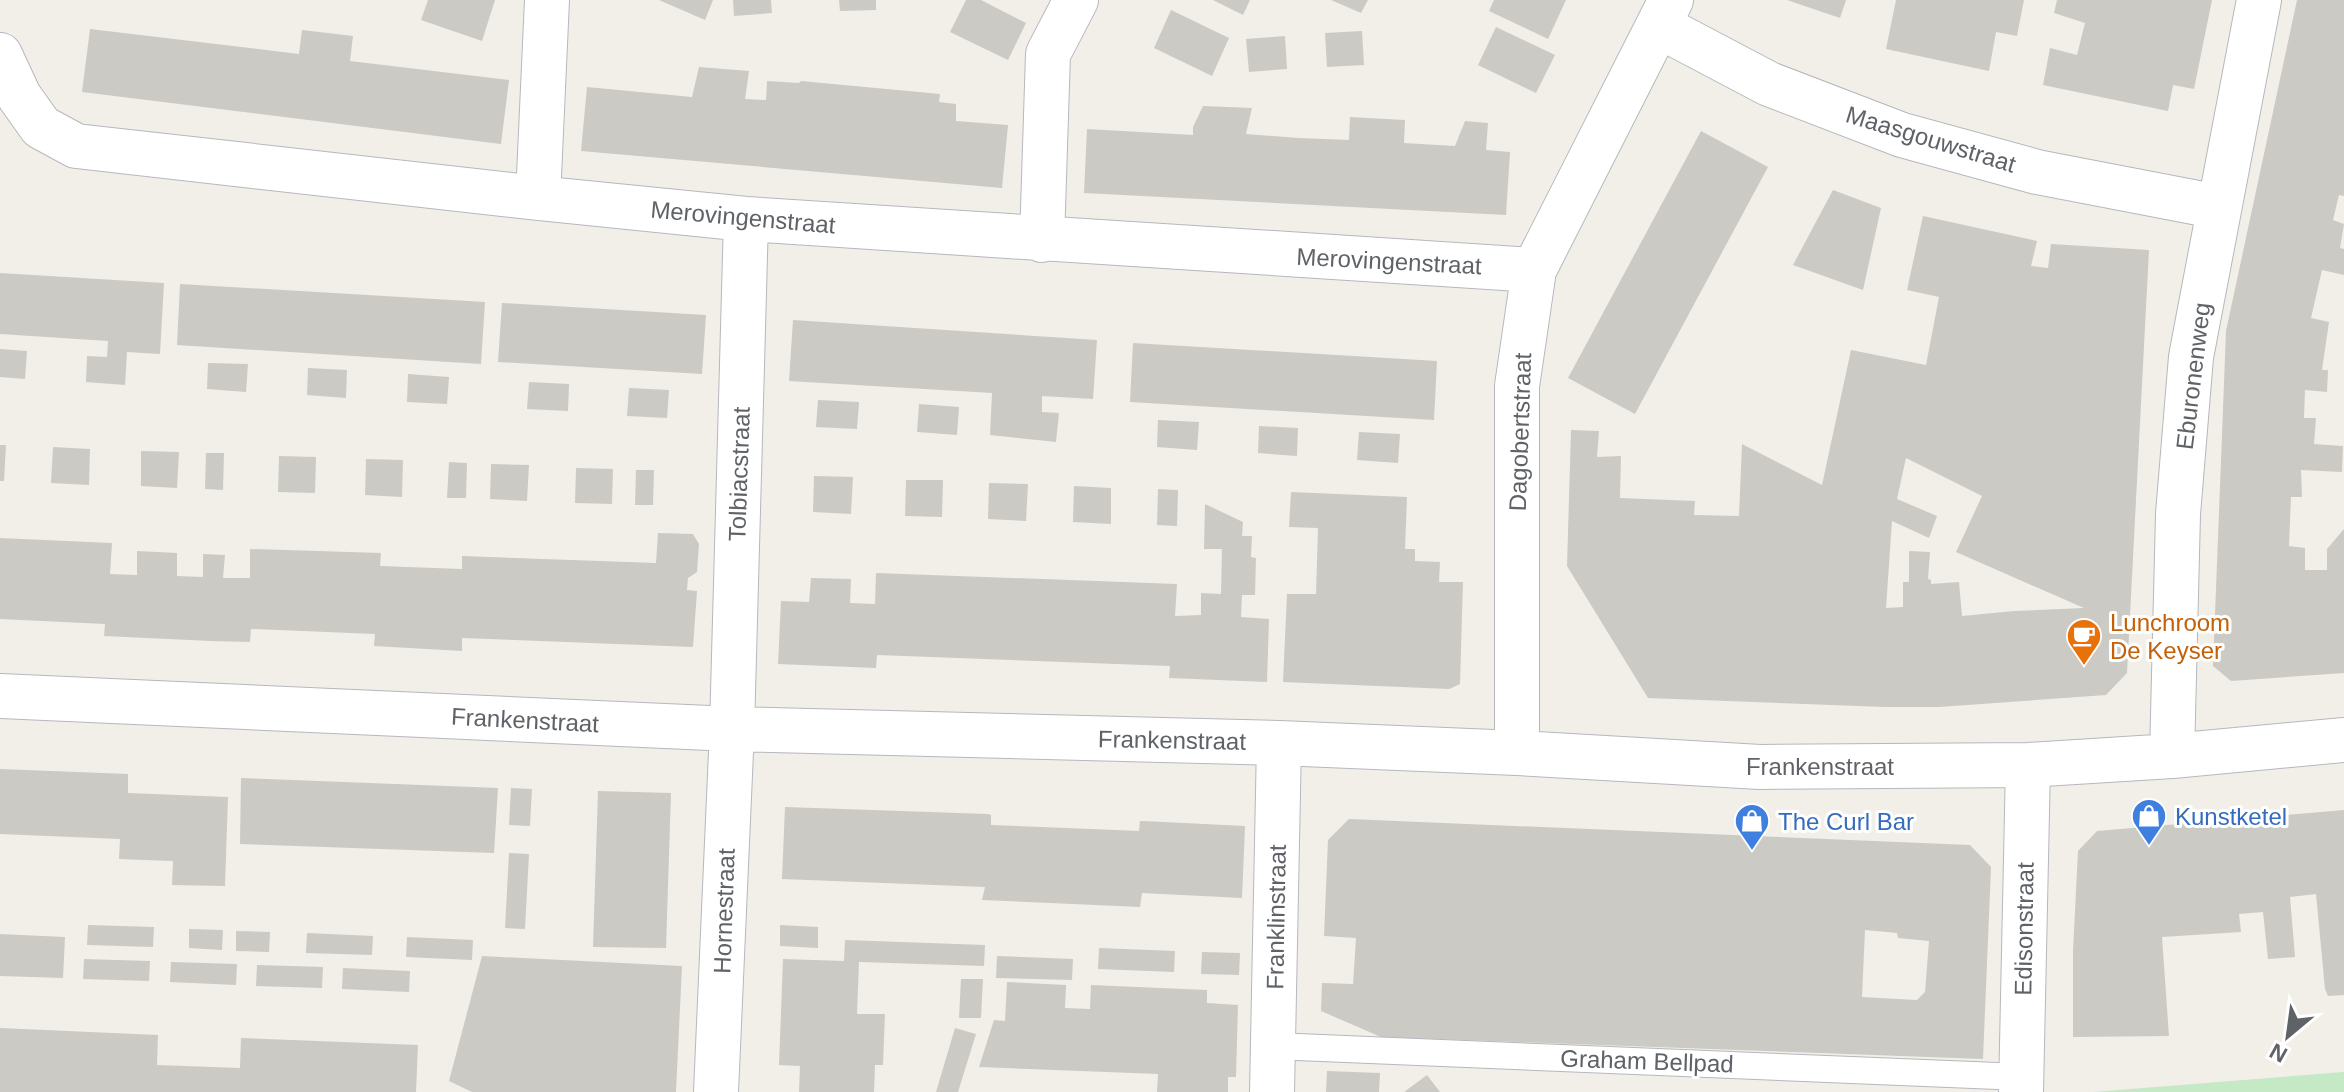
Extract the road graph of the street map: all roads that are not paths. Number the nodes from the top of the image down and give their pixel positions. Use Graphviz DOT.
graph roads {
  1 [pos="547,0"];
  2 [pos="1076,0"];
  3 [pos="2259,0"];
  4 [pos="1665,13"];
  5 [pos="0,55"];
  6 [pos="538,198"];
  7 [pos="2219,207"];
  8 [pos="746,219"];
  9 [pos="1042,240"];
  10 [pos="1534,270"];
  11 [pos="0,696"];
  12 [pos="732,729"];
  13 [pos="2344,740"];
  14 [pos="1279,743"];
  15 [pos="1517,753"];
  16 [pos="2172,756"];
  17 [pos="2028,765"];
  18 [pos="1273,1046"];
  19 [pos="2021,1084"];
  20 [pos="716,1092"];
  21 [pos="1272,1092"];
  1 -- 6 [label="street"];
  2 -- 9 [label="street"];
  3 -- 7 [label="street, Eburonenweg"];
  4 -- 7 [label="street, Maasgouwstraat"];
  4 -- 10 [label="street, Dagobertstraat"];
  5 -- 6 [label="street, Merovingenstraat"];
  6 -- 8 [label="street, Merovingenstraat"];
  7 -- 16 [label="street, Eburonenweg"];
  8 -- 9 [label="street, Merovingenstraat"];
  8 -- 12 [label="street, Tolbiacstraat"];
  9 -- 10 [label="street, Merovingenstraat"];
  10 -- 15 [label="street, Dagobertstraat"];
  11 -- 12 [label="street, Frankenstraat"];
  12 -- 14 [label="street, Frankenstraat"];
  12 -- 20 [label="street, Hornestraat"];
  13 -- 16 [label="street, Frankenstraat"];
  14 -- 15 [label="street, Frankenstraat"];
  14 -- 18 [label="street, Franklinstraat"];
  15 -- 17 [label="street, Frankenstraat"];
  16 -- 17 [label="street, Frankenstraat"];
  17 -- 19 [label="street, Edisonstraat"];
  18 -- 19 [label="lane, Graham Bellpad"];
  18 -- 21 [label="street, Franklinstraat"];
}
